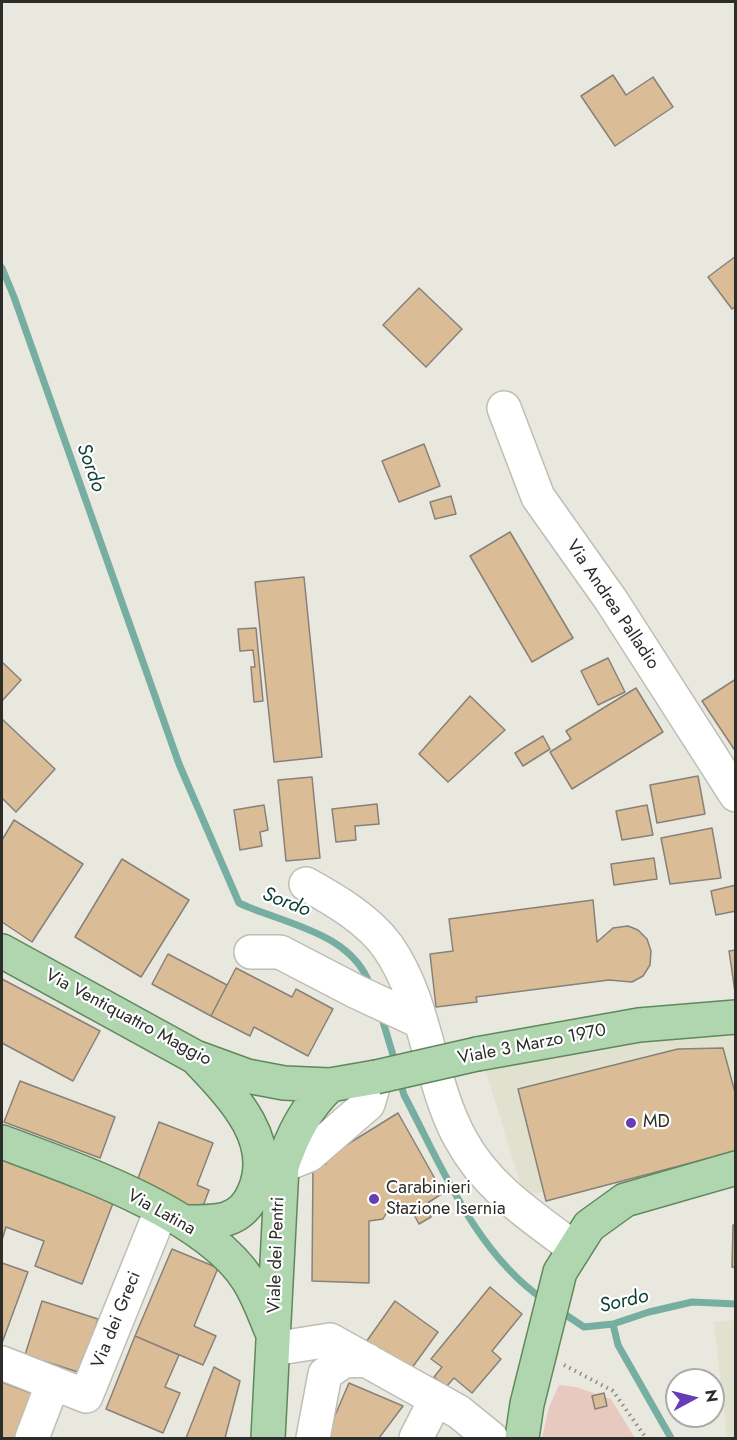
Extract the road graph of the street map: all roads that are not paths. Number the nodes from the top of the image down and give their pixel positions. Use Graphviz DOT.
graph roads {
  1 [pos="504,408"];
  2 [pos="735,795"];
  3 [pos="306,884"];
  4 [pos="2,951"];
  5 [pos="251,952"];
  6 [pos="410,1016"];
  7 [pos="735,1017"];
  8 [pos="195,1057"];
  9 [pos="376,1077"];
  10 [pos="330,1085"];
  11 [pos="2,1142"];
  12 [pos="282,1166"];
  13 [pos="735,1168"];
  14 [pos="173,1216"];
  15 [pos="567,1260"];
  16 [pos="274,1343"];
  17 [pos="367,1360"];
  18 [pos="2,1363"];
  19 [pos="53,1383"];
  20 [pos="428,1425"];
  21 [pos="32,1438"];
  22 [pos="268,1438"];
  23 [pos="313,1438"];
  24 [pos="491,1438"];
  25 [pos="522,1438"];
  1 -- 2 [label="street, Via Andrea Palladio"];
  3 -- 6 [label="street"];
  4 -- 8 [label="main road, Via Ventiquattro Maggio"];
  5 -- 6 [label="street"];
  6 -- 15 [label="street"];
  7 -- 9 [label="main road, Viale 3 Marzo 1970, bridge"];
  8 -- 10 [label="main road, Via Ventiquattro Maggio"];
  8 -- 14 [label="main road"];
  9 -- 10 [label="main road, Viale 3 Marzo 1970"];
  9 -- 12 [label="street"];
  10 -- 12 [label="main road, Viale dei Pentri"];
  11 -- 14 [label="main road, Via Latina"];
  12 -- 16 [label="main road, Viale dei Pentri"];
  13 -- 15 [label="main road"];
  14 -- 16 [label="main road, Via Latina"];
  14 -- 19 [label="street, Via dei Greci"];
  15 -- 25 [label="main road"];
  16 -- 17 [label="street"];
  16 -- 22 [label="main road, Viale dei Pentri"];
  17 -- 20 [label="street"];
  17 -- 23 [label="street"];
  18 -- 19 [label="street, Via dei Greci"];
  19 -- 21 [label="street"];
  20 -- 24 [label="street"];
}
